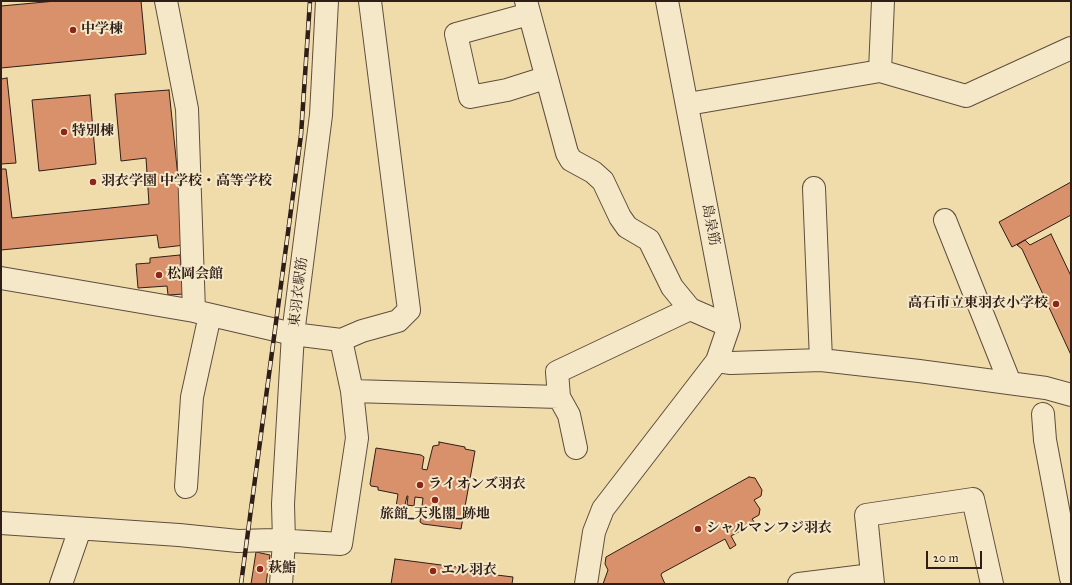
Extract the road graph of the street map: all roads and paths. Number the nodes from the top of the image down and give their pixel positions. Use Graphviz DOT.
graph roads {
  1 [pos="166,1"];
  2 [pos="327,1"];
  3 [pos="370,1"];
  4 [pos="667,1"];
  5 [pos="883,1"];
  6 [pos="528,8"];
  7 [pos="1071,48"];
  8 [pos="880,71"];
  9 [pos="545,78"];
  10 [pos="688,104"];
  11 [pos="814,188"];
  12 [pos="946,220"];
  13 [pos="1,278"];
  14 [pos="690,310"];
  15 [pos="202,313"];
  16 [pos="729,326"];
  17 [pos="293,334"];
  18 [pos="341,340"];
  19 [pos="717,360"];
  20 [pos="821,360"];
  21 [pos="1010,383"];
  22 [pos="352,391"];
  23 [pos="1071,395"];
  24 [pos="559,397"];
  25 [pos="1043,414"];
  26 [pos="576,448"];
  27 [pos="186,487"];
  28 [pos="1,523"];
  29 [pos="80,529"];
  30 [pos="284,541"];
  31 [pos="1071,578"];
  32 [pos="873,579"];
  33 [pos="61,584"];
  34 [pos="281,584"];
  35 [pos="586,584"];
  36 [pos="799,584"];
  37 [pos="992,584"];
  1 -- 15 [label="street"];
  2 -- 17 [label="street, 東羽衣駅筋"];
  3 -- 18 [label="street"];
  4 -- 10 [label="street, 島泉筋"];
  5 -- 8 [label="street"];
  6 -- 9 [label="street"];
  6 -- 9 [label="street"];
  7 -- 8 [label="street"];
  8 -- 10 [label="street"];
  9 -- 14 [label="street"];
  10 -- 16 [label="street, 島泉筋"];
  11 -- 20 [label="street"];
  12 -- 21 [label="street"];
  13 -- 15 [label="street"];
  14 -- 16 [label="street"];
  14 -- 24 [label="street"];
  15 -- 17 [label="street"];
  15 -- 27 [label="street"];
  16 -- 19 [label="street, 島泉筋"];
  17 -- 18 [label="street"];
  17 -- 30 [label="street, 東羽衣駅筋"];
  18 -- 22 [label="street"];
  19 -- 20 [label="street"];
  19 -- 35 [label="street, 島泉筋"];
  20 -- 21 [label="street"];
  21 -- 23 [label="street"];
  22 -- 24 [label="street"];
  22 -- 30 [label="street"];
  24 -- 26 [label="street"];
  25 -- 31 [label="street"];
  28 -- 29 [label="street"];
  29 -- 30 [label="street"];
  29 -- 33 [label="street"];
  30 -- 34 [label="street, 東羽衣駅筋"];
  32 -- 36 [label="street"];
  32 -- 37 [label="street"];
}
